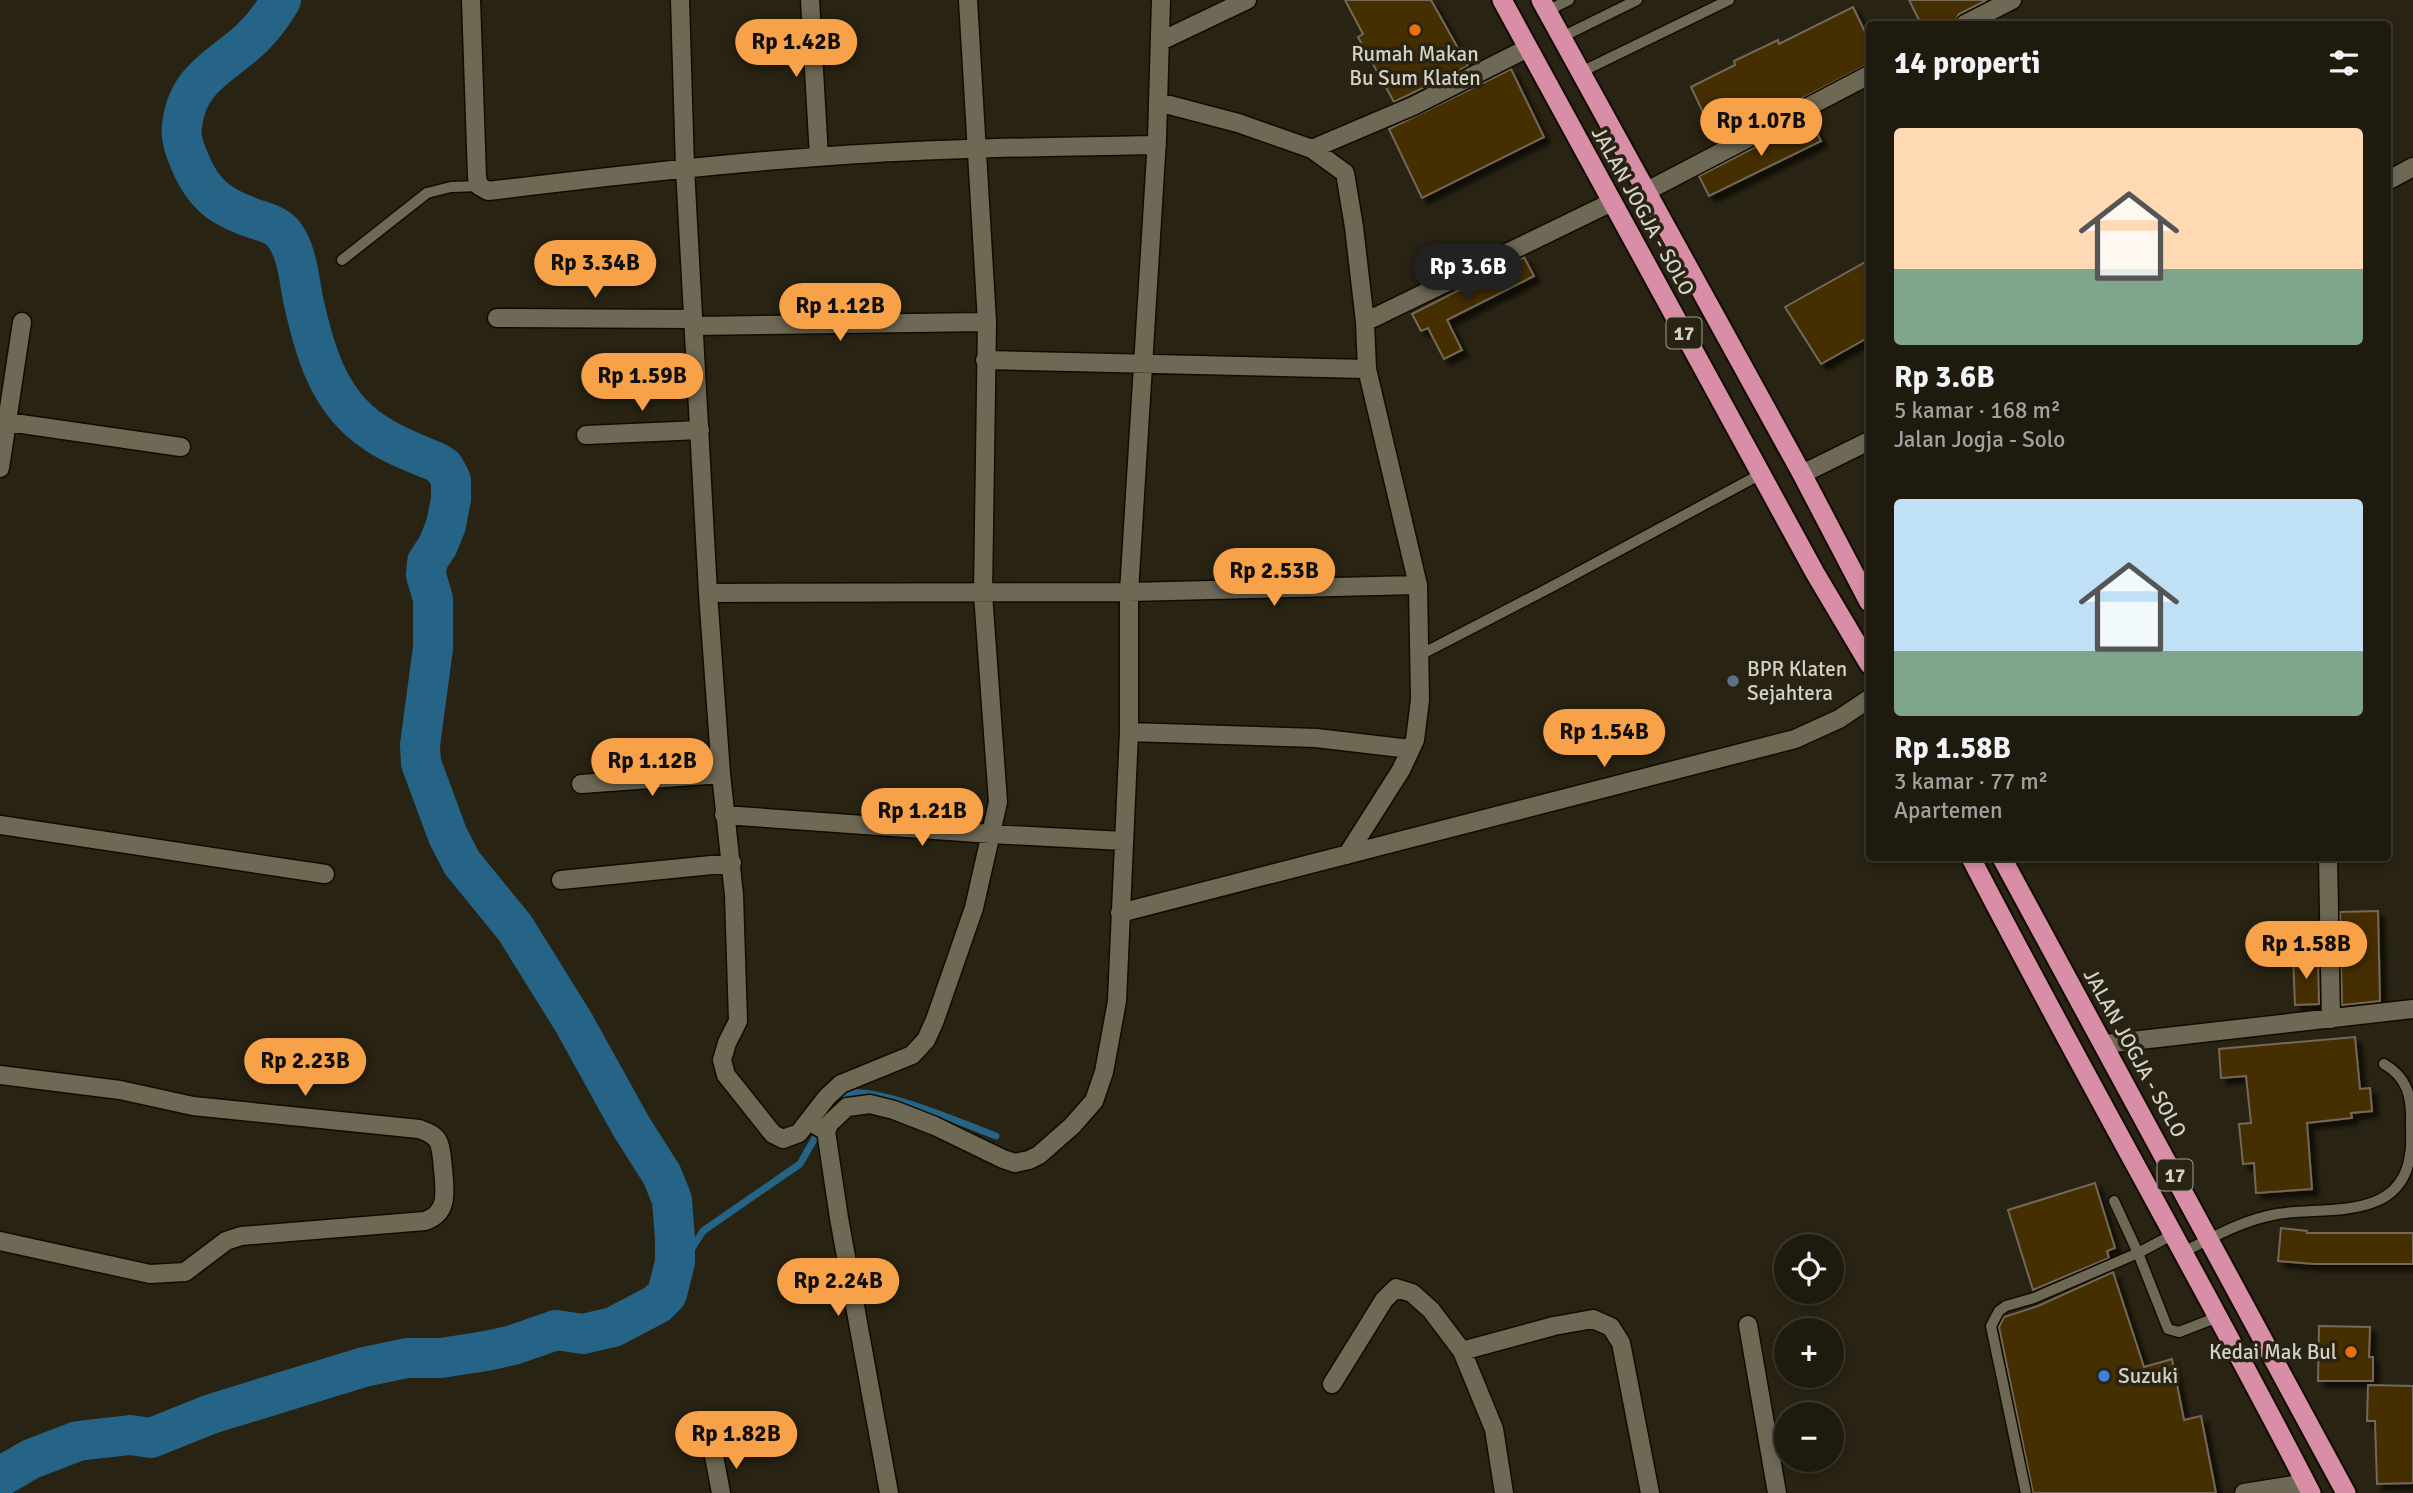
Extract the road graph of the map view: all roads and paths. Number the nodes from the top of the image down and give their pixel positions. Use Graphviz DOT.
graph roads {
  1 [pos="471,0"];
  2 [pos="680,0"];
  3 [pos="810,0"];
  4 [pos="968,0"];
  5 [pos="1161,0"];
  6 [pos="1247,0"];
  7 [pos="1502,0"];
  8 [pos="1569,0"];
  9 [pos="1637,0"];
  10 [pos="1728,0"];
  11 [pos="2012,0"];
  12 [pos="1544,5"];
  13 [pos="1971,21"];
  14 [pos="1562,37"];
  15 [pos="1161,41"];
  16 [pos="1528,48"];
  17 [pos="1581,72"];
  18 [pos="1866,77"];
  19 [pos="1158,102"];
  20 [pos="1157,145"];
  21 [pos="976,149"];
  22 [pos="1312,149"];
  23 [pos="818,157"];
  24 [pos="2413,167"];
  25 [pos="685,168"];
  26 [pos="2391,179"];
  27 [pos="480,186"];
  28 [pos="1647,191"];
  29 [pos="1612,202"];
  30 [pos="342,260"];
  31 [pos="497,318"];
  32 [pos="22,322"];
  33 [pos="987,322"];
  34 [pos="1365,322"];
  35 [pos="693,323"];
  36 [pos="985,360"];
  37 [pos="1143,364"];
  38 [pos="1367,369"];
  39 [pos="3,421"];
  40 [pos="700,430"];
  41 [pos="586,435"];
  42 [pos="1866,442"];
  43 [pos="181,447"];
  44 [pos="0,468"];
  45 [pos="1761,474"];
  46 [pos="1802,474"];
  47 [pos="1418,585"];
  48 [pos="1129,592"];
  49 [pos="708,593"];
  50 [pos="983,594"];
  51 [pos="1866,597"];
  52 [pos="1420,655"];
  53 [pos="1866,659"];
  54 [pos="1866,701"];
  55 [pos="1129,732"];
  56 [pos="1410,749"];
  57 [pos="721,774"];
  58 [pos="581,784"];
  59 [pos="724,815"];
  60 [pos="0,825"];
  61 [pos="991,834"];
  62 [pos="1123,841"];
  63 [pos="1348,855"];
  64 [pos="1973,861"];
  65 [pos="2004,861"];
  66 [pos="2328,861"];
  67 [pos="732,863"];
  68 [pos="325,874"];
  69 [pos="561,880"];
  70 [pos="1120,913"];
  71 [pos="2413,1009"];
  72 [pos="2331,1019"];
  73 [pos="2105,1044"];
  74 [pos="2384,1064"];
  75 [pos="0,1075"];
  76 [pos="818,1126"];
  77 [pos="2114,1201"];
  78 [pos="2174,1234"];
  79 [pos="2210,1239"];
  80 [pos="0,1241"];
  81 [pos="2183,1252"];
  82 [pos="2138,1253"];
  83 [pos="2218,1317"];
  84 [pos="1748,1325"];
  85 [pos="1462,1351"];
  86 [pos="1332,1384"];
  87 [pos="714,1456"];
  88 [pos="2309,1488"];
  89 [pos="721,1493"];
  90 [pos="889,1493"];
  91 [pos="1504,1493"];
  92 [pos="1650,1493"];
  93 [pos="1777,1493"];
  94 [pos="2026,1493"];
  95 [pos="2244,1493"];
  96 [pos="2346,1493"];
  1 -- 27 [label="street"];
  2 -- 25 [label="street"];
  3 -- 23 [label="street"];
  4 -- 21 [label="street"];
  5 -- 15 [label="street"];
  6 -- 15 [label="street"];
  7 -- 16 [label="highway, JALAN JOGJA - SOLO / 17"];
  8 -- 12 [label="lane"];
  9 -- 14 [label="lane"];
  10 -- 17 [label="lane"];
  11 -- 13 [label="street"];
  12 -- 14 [label="highway, JALAN JOGJA - SOLO / 17"];
  14 -- 17 [label="highway, JALAN JOGJA - SOLO / 17"];
  15 -- 19 [label="street"];
  16 -- 22 [label="street"];
  16 -- 29 [label="highway, JALAN JOGJA - SOLO / 17"];
  17 -- 28 [label="highway, JALAN JOGJA - SOLO / 17"];
  18 -- 28 [label="street"];
  19 -- 20 [label="street"];
  19 -- 22 [label="street"];
  20 -- 21 [label="street"];
  20 -- 37 [label="street"];
  21 -- 23 [label="street"];
  21 -- 33 [label="street"];
  22 -- 34 [label="street"];
  23 -- 25 [label="street"];
  24 -- 26 [label="street"];
  25 -- 27 [label="street"];
  25 -- 35 [label="street"];
  27 -- 30 [label="lane"];
  28 -- 46 [label="highway, JALAN JOGJA - SOLO / 17"];
  29 -- 34 [label="street"];
  29 -- 45 [label="highway, JALAN JOGJA - SOLO / 17"];
  31 -- 35 [label="street"];
  32 -- 39 [label="street"];
  33 -- 35 [label="street"];
  33 -- 36 [label="street"];
  34 -- 38 [label="street"];
  35 -- 40 [label="street"];
  36 -- 37 [label="street"];
  36 -- 50 [label="street"];
  37 -- 38 [label="street"];
  37 -- 48 [label="street"];
  38 -- 47 [label="street"];
  39 -- 43 [label="street"];
  39 -- 44 [label="street"];
  40 -- 41 [label="street"];
  40 -- 49 [label="street"];
  42 -- 46 [label="street"];
  45 -- 52 [label="lane"];
  45 -- 53 [label="highway, JALAN JOGJA - SOLO / 17"];
  46 -- 51 [label="highway, JALAN JOGJA - SOLO / 17"];
  47 -- 48 [label="street"];
  47 -- 52 [label="street"];
  48 -- 50 [label="street"];
  48 -- 55 [label="street"];
  49 -- 50 [label="street"];
  49 -- 57 [label="street"];
  50 -- 61 [label="street"];
  52 -- 56 [label="street"];
  54 -- 63 [label="street"];
  55 -- 56 [label="street"];
  55 -- 62 [label="street"];
  56 -- 63 [label="street"];
  57 -- 58 [label="street"];
  57 -- 59 [label="street"];
  59 -- 61 [label="street"];
  59 -- 67 [label="street"];
  60 -- 68 [label="street"];
  61 -- 62 [label="street"];
  61 -- 76 [label="street"];
  62 -- 70 [label="street"];
  63 -- 70 [label="street"];
  64 -- 78 [label="highway, 17"];
  65 -- 73 [label="highway, JALAN JOGJA - SOLO / 17"];
  66 -- 72 [label="street"];
  67 -- 69 [label="street"];
  67 -- 76 [label="street"];
  70 -- 76 [label="street"];
  71 -- 72 [label="street"];
  72 -- 73 [label="street"];
  73 -- 79 [label="highway, JALAN JOGJA - SOLO / 17"];
  74 -- 79 [label="lane"];
  75 -- 80 [label="street"];
  76 -- 90 [label="street"];
  77 -- 82 [label="lane"];
  78 -- 81 [label="highway, 17"];
  78 -- 82 [label="lane"];
  79 -- 81 [label="lane"];
  79 -- 96 [label="highway, JALAN JOGJA - SOLO / 17"];
  81 -- 83 [label="highway, 17"];
  82 -- 83 [label="lane"];
  82 -- 94 [label="lane"];
  83 -- 88 [label="highway, 17"];
  84 -- 93 [label="street"];
  85 -- 86 [label="street"];
  85 -- 91 [label="street"];
  85 -- 92 [label="street"];
  87 -- 89 [label="street"];
  88 -- 95 [label="street"];
}
